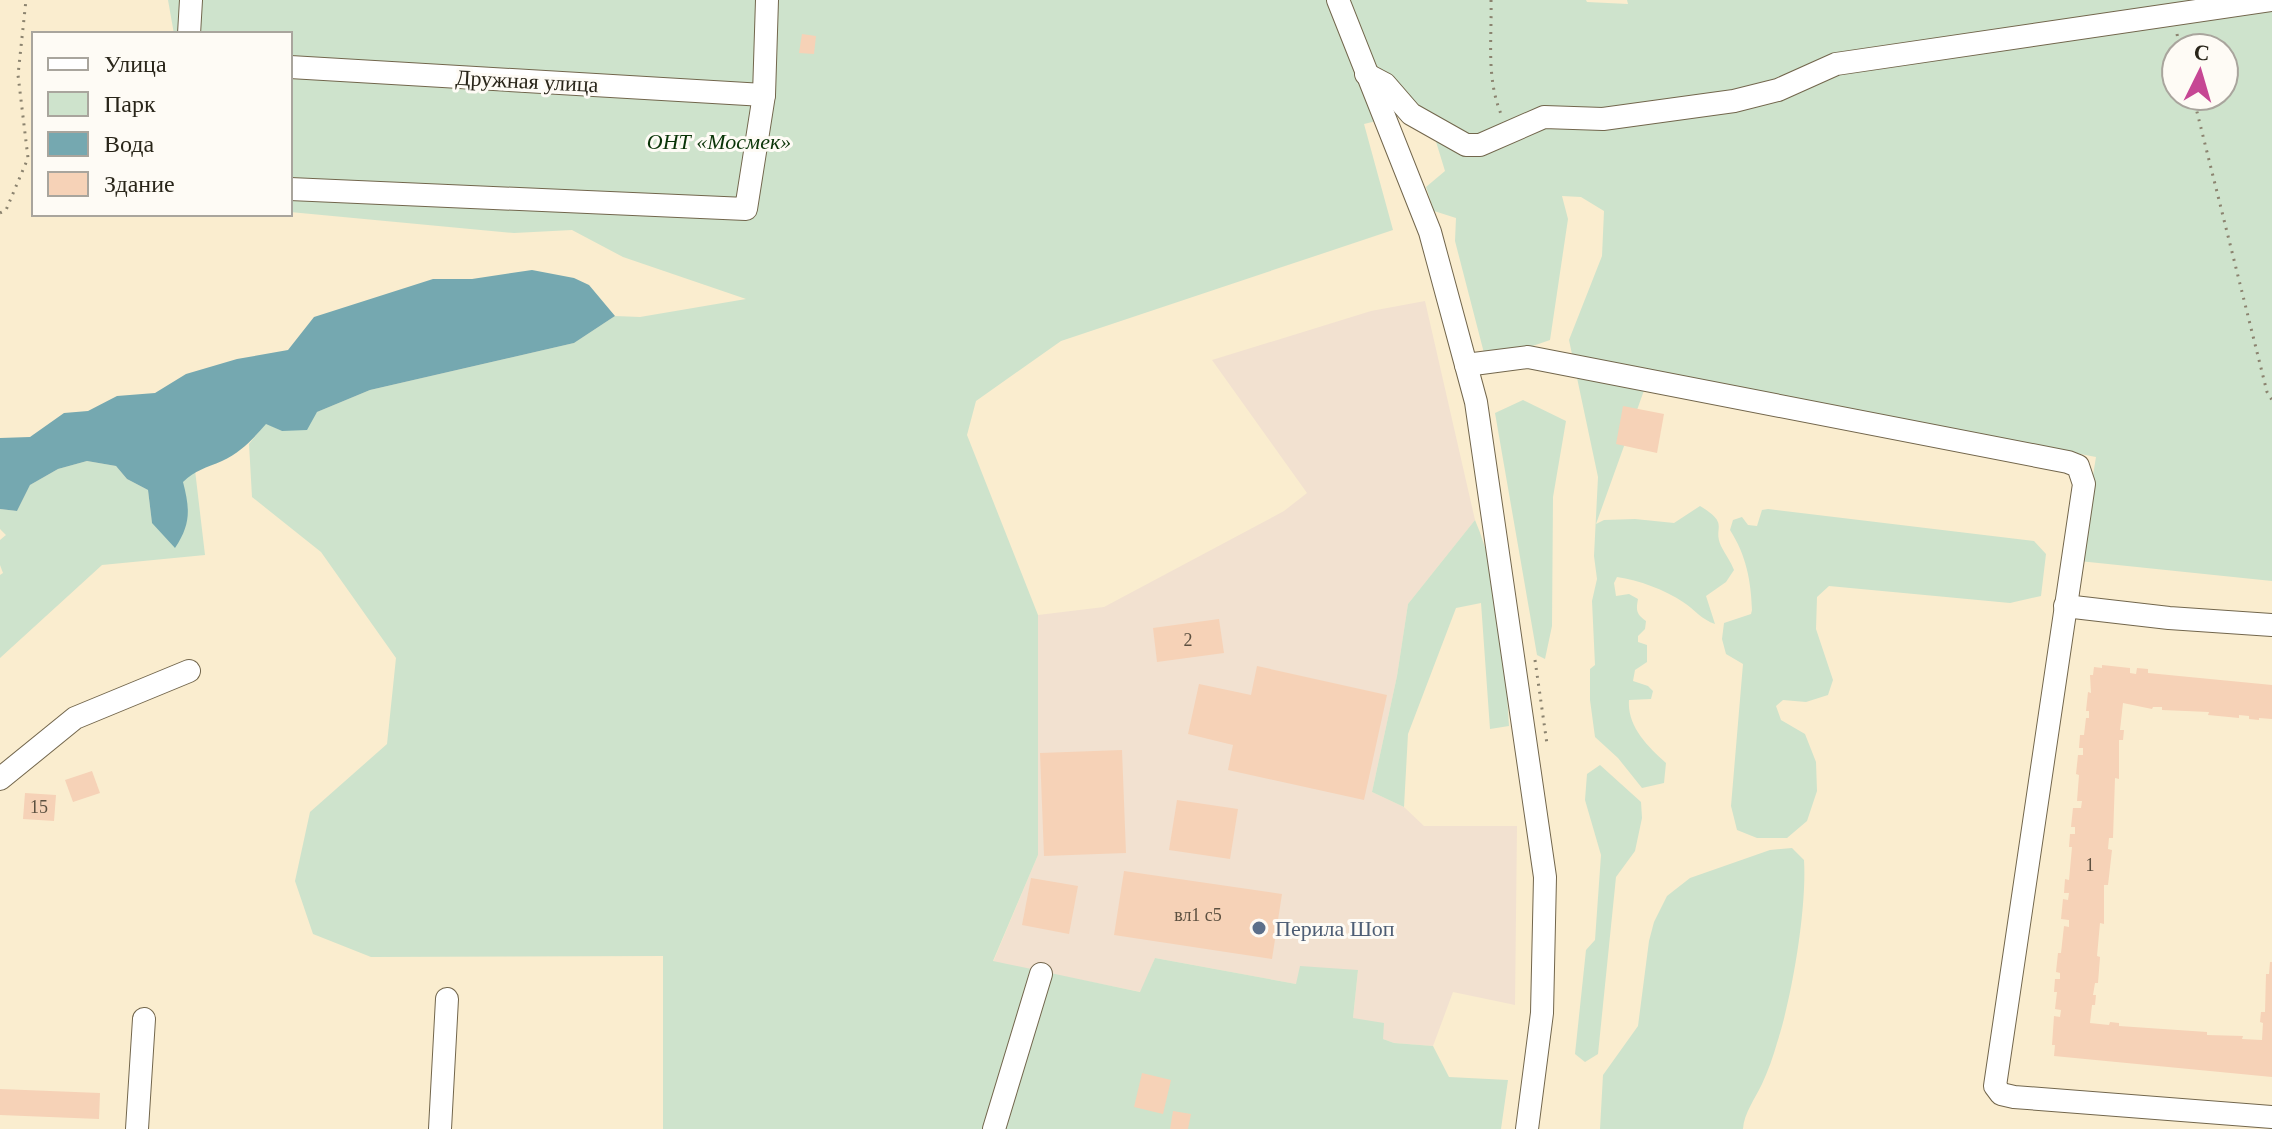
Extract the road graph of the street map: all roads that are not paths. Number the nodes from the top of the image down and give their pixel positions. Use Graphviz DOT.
graph roads {
  1 [pos="191,0"];
  2 [pos="767,0"];
  3 [pos="1338,0"];
  4 [pos="2271,0"];
  5 [pos="2205,5"];
  6 [pos="189,32"];
  7 [pos="292,67"];
  8 [pos="1366,74"];
  9 [pos="764,95"];
  10 [pos="292,189"];
  11 [pos="1466,365"];
  12 [pos="2065,606"];
  13 [pos="2272,625"];
  14 [pos="189,671"];
  15 [pos="0,779"];
  16 [pos="1041,974"];
  17 [pos="447,999"];
  18 [pos="144,1019"];
  19 [pos="2272,1117"];
  20 [pos="137,1129"];
  21 [pos="440,1129"];
  22 [pos="994,1129"];
  23 [pos="1527,1129"];
  1 -- 6 [label="street"];
  2 -- 9 [label="street"];
  3 -- 8 [label="street"];
  4 -- 5 [label="street"];
  5 -- 8 [label="street"];
  7 -- 9 [label="street, Дружная улица"];
  8 -- 11 [label="street"];
  9 -- 10 [label="street"];
  11 -- 12 [label="street"];
  11 -- 23 [label="street"];
  12 -- 13 [label="street"];
  12 -- 19 [label="street"];
  14 -- 15 [label="street"];
  16 -- 22 [label="street"];
  17 -- 21 [label="street"];
  18 -- 20 [label="street"];
}
